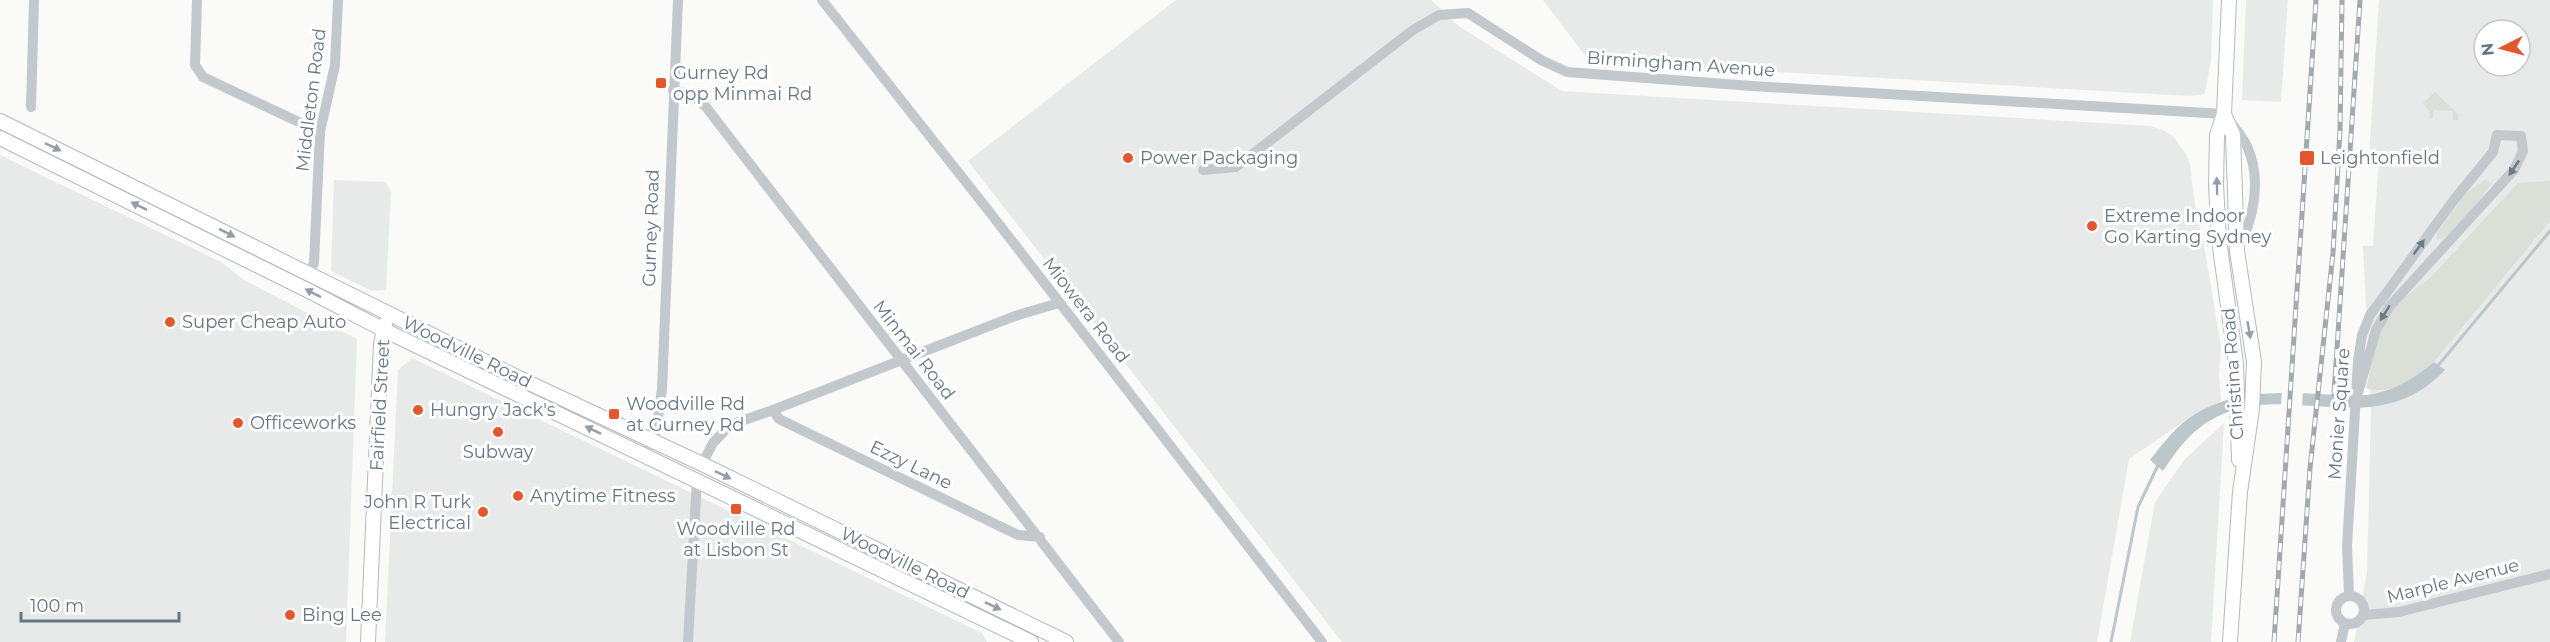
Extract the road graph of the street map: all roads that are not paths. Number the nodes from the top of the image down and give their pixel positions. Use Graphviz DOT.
graph roads {
  1 [pos="34,0"];
  2 [pos="197,0"];
  3 [pos="338,0"];
  4 [pos="678,0"];
  5 [pos="822,0"];
  6 [pos="2229,0"];
  7 [pos="673,90"];
  8 [pos="32,107"];
  9 [pos="2224,114"];
  10 [pos="0,121"];
  11 [pos="320,132"];
  12 [pos="0,138"];
  13 [pos="1203,170"];
  14 [pos="2237,251"];
  15 [pos="308,275"];
  16 [pos="1059,303"];
  17 [pos="388,314"];
  18 [pos="384,330"];
  19 [pos="901,361"];
  20 [pos="2358,393"];
  21 [pos="773,410"];
  22 [pos="652,441"];
  23 [pos="645,455"];
  24 [pos="702,464"];
  25 [pos="697,479"];
  26 [pos="2240,492"];
  27 [pos="1040,537"];
  28 [pos="2550,574"];
  29 [pos="2349,595"];
  30 [pos="2364,615"];
  31 [pos="2346,623"];
  32 [pos="1006,636"];
  33 [pos="368,642"];
  34 [pos="688,642"];
  35 [pos="1031,642"];
  36 [pos="1066,642"];
  37 [pos="1119,642"];
  38 [pos="1322,642"];
  39 [pos="2230,642"];
  40 [pos="2341,642"];
  1 -- 8 [label="street"];
  2 -- 11 [label="street"];
  3 -- 11 [label="street, Middleton Road"];
  4 -- 7 [label="street, Gurney Road"];
  5 -- 16 [label="street, Miowera Road"];
  6 -- 9 [label="main road, Christina Road"];
  7 -- 19 [label="street, Minmai Road"];
  7 -- 22 [label="street, Gurney Road"];
  9 -- 13 [label="street, Birmingham Avenue"];
  9 -- 14 [label="main road, Christina Road"];
  9 -- 14 [label="street"];
  26 -- 9 [label="main road, Christina Road, one-way"];
  10 -- 15 [label="main road, Woodville Road, one-way"];
  11 -- 15 [label="street, Middleton Road"];
  18 -- 12 [label="main road, Woodville Road, one-way"];
  14 -- 26 [label="main road, Christina Road, one-way"];
  15 -- 17 [label="main road, Woodville Road"];
  16 -- 19 [label="street"];
  16 -- 38 [label="street, Miowera Road"];
  17 -- 18 [label="main road, Fairfield Street"];
  17 -- 22 [label="main road, Woodville Road"];
  23 -- 18 [label="main road, Woodville Road, one-way"];
  18 -- 33 [label="main road, Fairfield Street"];
  19 -- 21 [label="street"];
  19 -- 27 [label="street, Minmai Road"];
  20 -- 20 [label="street, Monier Square, one-way"];
  20 -- 29 [label="street, Monier Square"];
  21 -- 24 [label="street"];
  21 -- 27 [label="street, Ezzy Lane"];
  22 -- 23 [label="street, Gurney Road"];
  22 -- 24 [label="main road, Woodville Road"];
  23 -- 25 [label="main road, Woodville Road"];
  24 -- 36 [label="main road, Woodville Road, one-way"];
  25 -- 32 [label="main road, Woodville Road"];
  25 -- 34 [label="street"];
  26 -- 39 [label="main road, Christina Road"];
  27 -- 37 [label="street, Minmai Road"];
  28 -- 30 [label="street, Marple Avenue"];
  29 -- 30 [label="street"];
  29 -- 31 [label="street"];
  30 -- 31 [label="street"];
  31 -- 40 [label="street"];
  32 -- 35 [label="main road, Woodville Road"];
}
